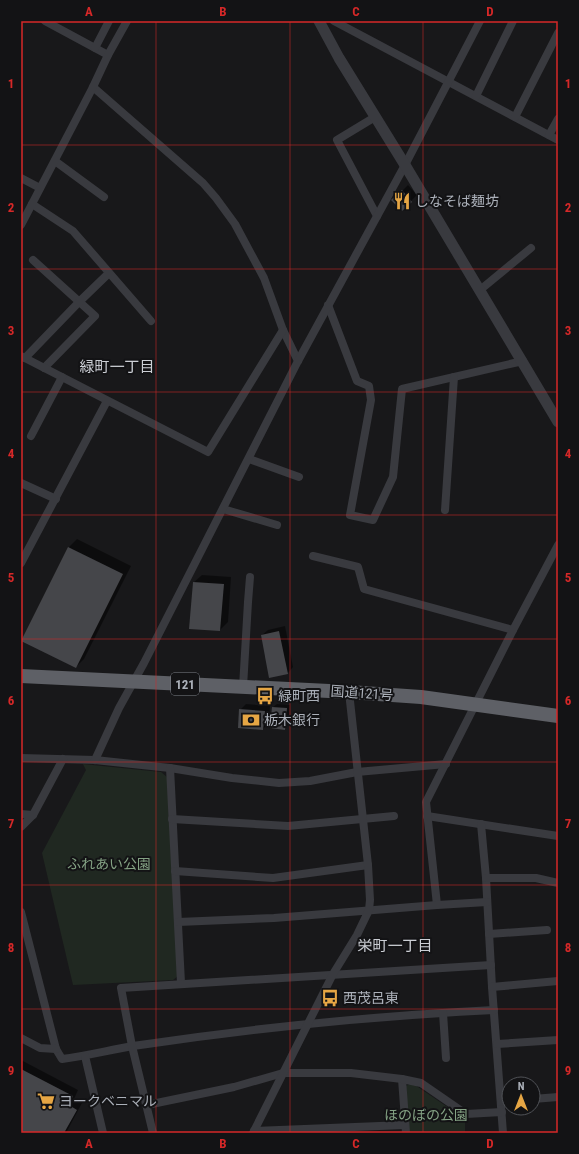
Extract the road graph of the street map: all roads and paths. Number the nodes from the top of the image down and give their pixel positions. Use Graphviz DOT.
graph roads {
  1 [pos="45,21"];
  2 [pos="109,21"];
  3 [pos="127,21"];
  4 [pos="319,21"];
  5 [pos="334,21"];
  6 [pos="480,21"];
  7 [pos="513,21"];
  8 [pos="558,33"];
  9 [pos="95,48"];
  10 [pos="108,55"];
  11 [pos="449,82"];
  12 [pos="93,87"];
  13 [pos="476,96"];
  14 [pos="375,117"];
  15 [pos="515,117"];
  16 [pos="558,119"];
  17 [pos="549,135"];
  18 [pos="558,140"];
  19 [pos="55,161"];
  20 [pos="405,165"];
  21 [pos="21,178"];
  22 [pos="40,188"];
  23 [pos="104,197"];
  24 [pos="32,204"];
  25 [pos="377,216"];
  26 [pos="21,225"];
  27 [pos="531,248"];
  28 [pos="33,260"];
  29 [pos="109,273"];
  30 [pos="480,290"];
  31 [pos="79,302"];
  32 [pos="328,305"];
  33 [pos="151,321"];
  34 [pos="282,330"];
  35 [pos="23,357"];
  36 [pos="298,361"];
  37 [pos="523,361"];
  38 [pos="44,368"];
  39 [pos="62,377"];
  40 [pos="454,377"];
  41 [pos="107,401"];
  42 [pos="558,422"];
  43 [pos="31,436"];
  44 [pos="249,460"];
  45 [pos="299,477"];
  46 [pos="21,483"];
  47 [pos="56,499"];
  48 [pos="223,509"];
  49 [pos="445,510"];
  50 [pos="277,525"];
  51 [pos="21,544"];
  52 [pos="558,545"];
  53 [pos="29,547"];
  54 [pos="314,556"];
  55 [pos="21,563"];
  56 [pos="250,577"];
  57 [pos="513,630"];
  58 [pos="21,676"];
  59 [pos="134,681"];
  60 [pos="243,687"];
  61 [pos="349,692"];
  62 [pos="476,704"];
  63 [pos="558,716"];
  64 [pos="21,758"];
  65 [pos="63,760"];
  66 [pos="95,760"];
  67 [pos="446,764"];
  68 [pos="170,768"];
  69 [pos="357,772"];
  70 [pos="21,814"];
  71 [pos="33,815"];
  72 [pos="394,816"];
  73 [pos="427,816"];
  74 [pos="172,819"];
  75 [pos="362,820"];
  76 [pos="481,824"];
  77 [pos="21,827"];
  78 [pos="558,836"];
  79 [pos="368,864"];
  80 [pos="175,871"];
  81 [pos="486,878"];
  82 [pos="558,883"];
  83 [pos="487,902"];
  84 [pos="437,905"];
  85 [pos="369,910"];
  86 [pos="21,912"];
  87 [pos="178,922"];
  88 [pos="547,930"];
  89 [pos="489,934"];
  90 [pos="24,941"];
  91 [pos="491,965"];
  92 [pos="334,974"];
  93 [pos="558,981"];
  94 [pos="181,984"];
  95 [pos="492,987"];
  96 [pos="494,1010"];
  97 [pos="442,1013"];
  98 [pos="308,1023"];
  99 [pos="21,1038"];
  100 [pos="558,1040"];
  101 [pos="497,1044"];
  102 [pos="132,1046"];
  103 [pos="56,1049"];
  104 [pos="85,1056"];
  105 [pos="446,1058"];
  106 [pos="283,1074"];
  107 [pos="501,1076"];
  108 [pos="402,1079"];
  109 [pos="558,1097"];
  110 [pos="541,1098"];
  111 [pos="147,1105"];
  112 [pos="501,1112"];
  113 [pos="502,1116"];
  114 [pos="405,1129"];
  115 [pos="253,1132"];
  116 [pos="103,1133"];
  117 [pos="153,1133"];
  118 [pos="504,1133"];
  1 -- 9 [label="street"];
  2 -- 9 [label="street"];
  3 -- 10 [label="street"];
  4 -- 14 [label="street"];
  5 -- 11 [label="street"];
  6 -- 11 [label="street"];
  7 -- 13 [label="street"];
  8 -- 15 [label="street"];
  9 -- 10 [label="street"];
  10 -- 12 [label="street"];
  11 -- 13 [label="street"];
  11 -- 20 [label="street"];
  12 -- 19 [label="street"];
  12 -- 34 [label="street"];
  13 -- 15 [label="street"];
  14 -- 20 [label="street"];
  14 -- 25 [label="street"];
  15 -- 17 [label="street"];
  16 -- 17 [label="street"];
  17 -- 18 [label="street"];
  19 -- 22 [label="street"];
  19 -- 23 [label="street"];
  20 -- 25 [label="street"];
  20 -- 30 [label="street"];
  21 -- 22 [label="street"];
  22 -- 24 [label="street"];
  24 -- 26 [label="street"];
  24 -- 29 [label="street"];
  25 -- 32 [label="street"];
  27 -- 30 [label="street"];
  28 -- 31 [label="street"];
  29 -- 31 [label="street"];
  29 -- 33 [label="street"];
  30 -- 37 [label="street"];
  31 -- 35 [label="street"];
  31 -- 38 [label="street"];
  32 -- 36 [label="street"];
  32 -- 40 [label="street"];
  34 -- 36 [label="street"];
  34 -- 41 [label="street"];
  35 -- 38 [label="street"];
  36 -- 44 [label="street"];
  37 -- 40 [label="street"];
  37 -- 42 [label="street"];
  38 -- 39 [label="street"];
  39 -- 41 [label="street"];
  39 -- 43 [label="street"];
  40 -- 49 [label="street"];
  41 -- 47 [label="street"];
  44 -- 45 [label="street"];
  44 -- 48 [label="street"];
  46 -- 47 [label="street"];
  47 -- 53 [label="street"];
  48 -- 50 [label="street"];
  48 -- 59 [label="street"];
  51 -- 53 [label="street"];
  52 -- 57 [label="street"];
  53 -- 55 [label="street"];
  54 -- 57 [label="street"];
  56 -- 60 [label="street"];
  57 -- 62 [label="street"];
  58 -- 59 [label="highway, 国道121号 / 121"];
  59 -- 60 [label="highway, 国道121号 / 121"];
  59 -- 66 [label="street"];
  60 -- 61 [label="highway, 国道121号 / 121"];
  61 -- 62 [label="highway, 国道121号 / 121"];
  61 -- 69 [label="street"];
  62 -- 63 [label="highway, 国道121号 / 121"];
  62 -- 67 [label="street"];
  64 -- 65 [label="street"];
  65 -- 66 [label="street"];
  65 -- 71 [label="street"];
  66 -- 68 [label="street"];
  67 -- 69 [label="street"];
  67 -- 73 [label="street"];
  68 -- 69 [label="street"];
  68 -- 74 [label="street"];
  69 -- 75 [label="street"];
  70 -- 71 [label="street"];
  71 -- 77 [label="street"];
  72 -- 75 [label="street"];
  73 -- 76 [label="street"];
  73 -- 84 [label="street"];
  74 -- 75 [label="street"];
  74 -- 80 [label="street"];
  75 -- 79 [label="street"];
  76 -- 78 [label="street"];
  76 -- 81 [label="street"];
  79 -- 80 [label="street"];
  79 -- 85 [label="street"];
  80 -- 87 [label="street"];
  81 -- 82 [label="street"];
  81 -- 83 [label="street"];
  83 -- 84 [label="street"];
  83 -- 89 [label="street"];
  84 -- 85 [label="street"];
  85 -- 87 [label="street"];
  85 -- 92 [label="street"];
  86 -- 90 [label="street"];
  87 -- 94 [label="street"];
  88 -- 89 [label="street"];
  89 -- 91 [label="street"];
  90 -- 103 [label="street"];
  91 -- 92 [label="street"];
  91 -- 95 [label="street"];
  92 -- 94 [label="street"];
  92 -- 98 [label="street"];
  93 -- 95 [label="street"];
  94 -- 102 [label="street"];
  95 -- 96 [label="street"];
  96 -- 97 [label="street"];
  96 -- 101 [label="street"];
  97 -- 98 [label="street"];
  97 -- 105 [label="street"];
  98 -- 102 [label="street"];
  98 -- 106 [label="street"];
  99 -- 103 [label="street"];
  100 -- 101 [label="street"];
  101 -- 107 [label="street"];
  102 -- 104 [label="street"];
  102 -- 111 [label="street"];
  103 -- 104 [label="street"];
  104 -- 116 [label="street"];
  106 -- 108 [label="street"];
  106 -- 111 [label="street"];
  106 -- 115 [label="street"];
  108 -- 112 [label="street"];
  108 -- 114 [label="street"];
  109 -- 110 [label="street"];
  111 -- 117 [label="street"];
  113 -- 118 [label="street"];
  114 -- 115 [label="street"];
}
